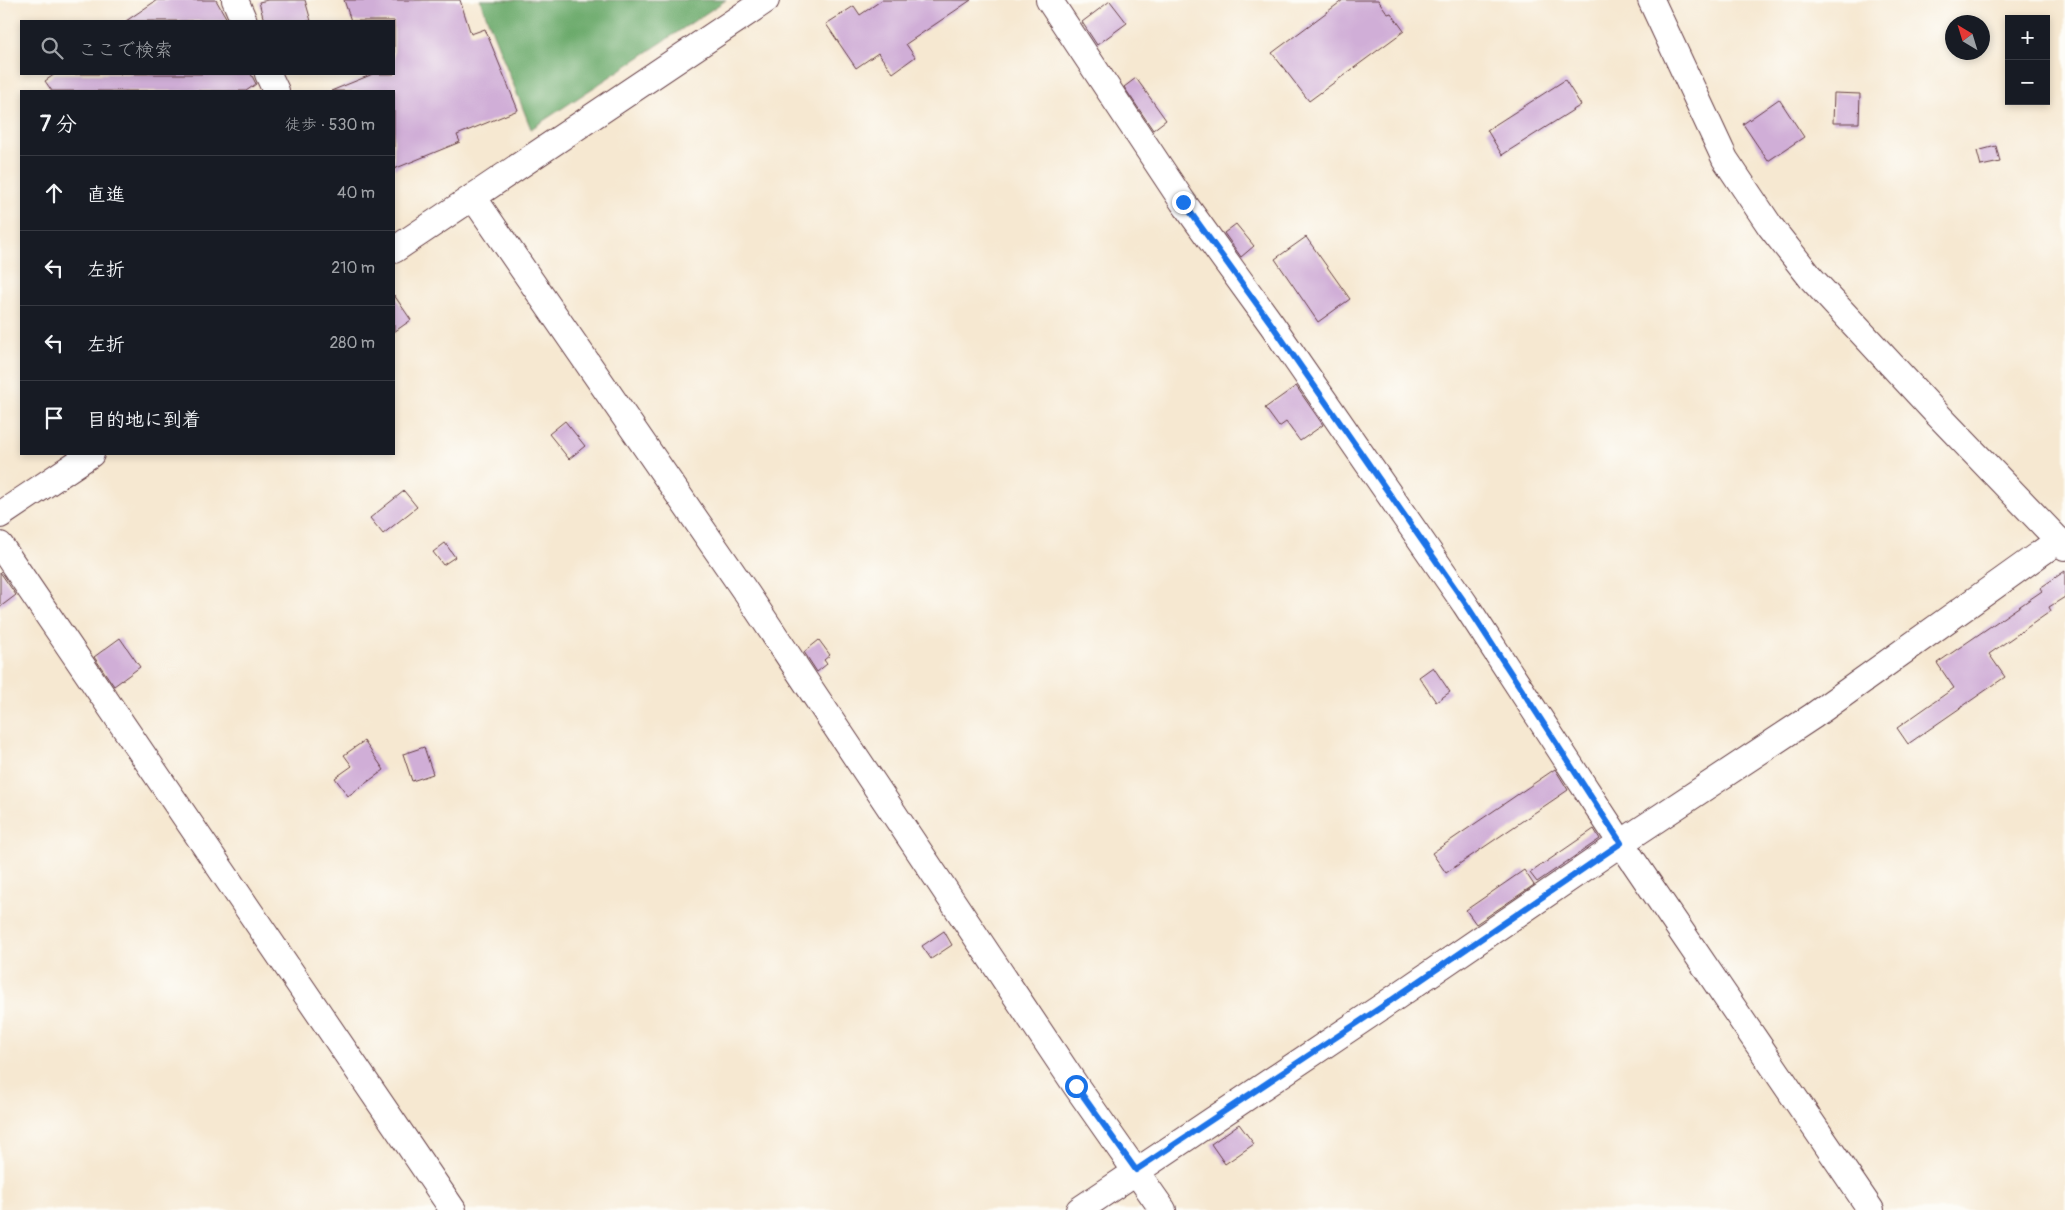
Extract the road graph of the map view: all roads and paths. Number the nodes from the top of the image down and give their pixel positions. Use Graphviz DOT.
graph roads {
  1 [pos="235,0"];
  2 [pos="766,0"];
  3 [pos="1048,0"];
  4 [pos="1651,0"];
  5 [pos="244,20"];
  6 [pos="268,75"];
  7 [pos="276,90"];
  8 [pos="473,197"];
  9 [pos="395,249"];
  10 [pos="90,455"];
  11 [pos="0,515"];
  12 [pos="2062,544"];
  13 [pos="0,545"];
  14 [pos="1621,843"];
  15 [pos="1136,1170"];
  16 [pos="453,1210"];
  17 [pos="1079,1210"];
  18 [pos="1163,1210"];
  19 [pos="1871,1210"];
  1 -- 5 [label="street"];
  2 -- 8 [label="street"];
  3 -- 14 [label="street"];
  4 -- 12 [label="street"];
  6 -- 7 [label="street"];
  8 -- 9 [label="street"];
  8 -- 15 [label="street"];
  10 -- 11 [label="street"];
  12 -- 14 [label="street"];
  13 -- 16 [label="street"];
  14 -- 15 [label="street"];
  14 -- 19 [label="street"];
  15 -- 17 [label="street"];
  15 -- 18 [label="street"];
}
